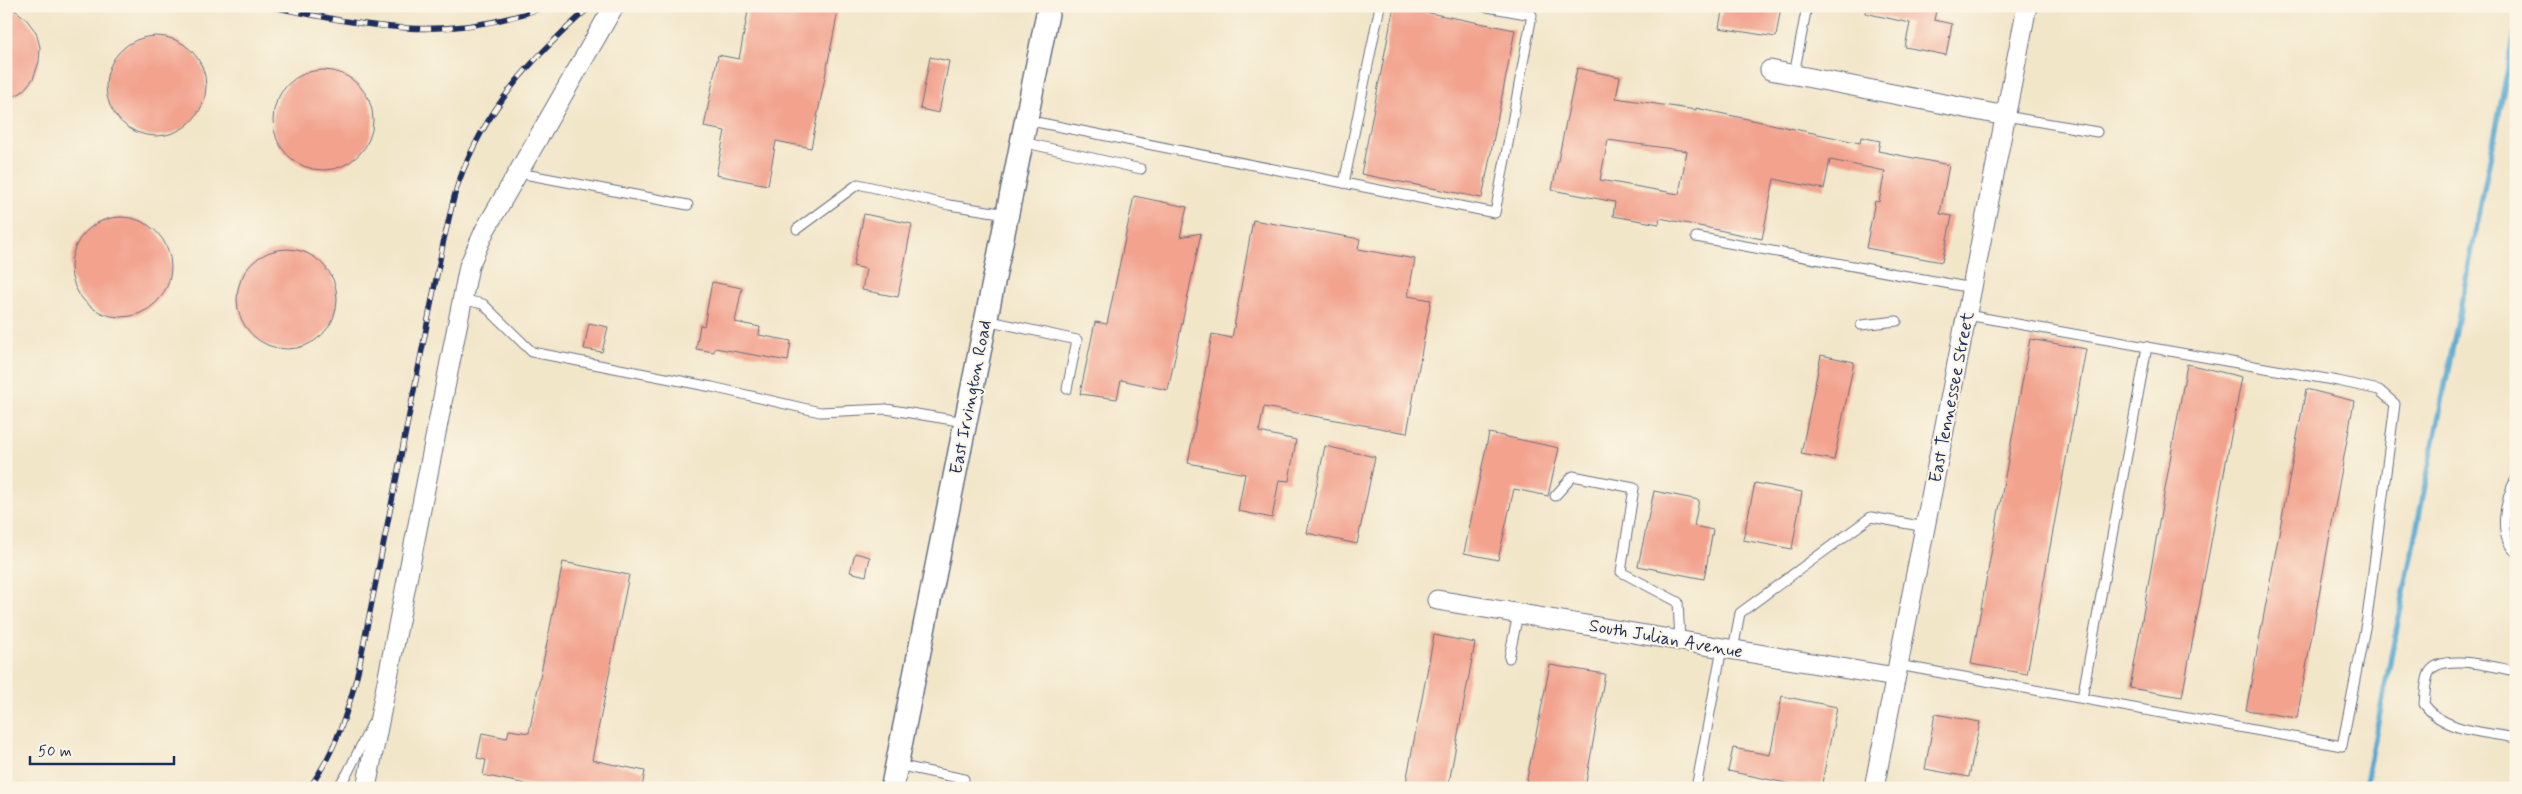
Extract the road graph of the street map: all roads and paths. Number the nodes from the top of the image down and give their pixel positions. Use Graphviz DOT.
graph roads {
  1 [pos="614,6"];
  2 [pos="1049,6"];
  3 [pos="1380,6"];
  4 [pos="1482,6"];
  5 [pos="1807,6"];
  6 [pos="2028,6"];
  7 [pos="1770,70"];
  8 [pos="1794,75"];
  9 [pos="2006,116"];
  10 [pos="1026,120"];
  11 [pos="2097,132"];
  12 [pos="1022,142"];
  13 [pos="1142,169"];
  14 [pos="519,173"];
  15 [pos="1344,183"];
  16 [pos="688,205"];
  17 [pos="1007,214"];
  18 [pos="797,229"];
  19 [pos="1696,238"];
  20 [pos="1972,288"];
  21 [pos="461,299"];
  22 [pos="1967,315"];
  23 [pos="986,320"];
  24 [pos="1897,321"];
  25 [pos="1861,325"];
  26 [pos="2147,348"];
  27 [pos="1067,389"];
  28 [pos="965,422"];
  29 [pos="2516,478"];
  30 [pos="1555,496"];
  31 [pos="1925,527"];
  32 [pos="2516,552"];
  33 [pos="1437,600"];
  34 [pos="1518,614"];
  35 [pos="1680,641"];
  36 [pos="1727,649"];
  37 [pos="1509,658"];
  38 [pos="1897,671"];
  39 [pos="2516,671"];
  40 [pos="2082,698"];
  41 [pos="384,701"];
  42 [pos="2516,738"];
  43 [pos="896,765"];
  44 [pos="964,779"];
  45 [pos="337,788"];
  46 [pos="366,788"];
  47 [pos="892,788"];
  48 [pos="1696,788"];
  49 [pos="1874,788"];
  1 -- 14 [label="street"];
  2 -- 10 [label="street, East Irvington Road"];
  3 -- 15 [label="lane"];
  4 -- 15 [label="lane"];
  5 -- 8 [label="lane"];
  6 -- 9 [label="street, East Tennessee Street"];
  7 -- 8 [label="street"];
  8 -- 9 [label="street"];
  9 -- 11 [label="lane"];
  9 -- 20 [label="street, East Tennessee Street"];
  10 -- 12 [label="street, East Irvington Road"];
  10 -- 15 [label="lane"];
  12 -- 13 [label="lane"];
  12 -- 17 [label="street, East Irvington Road"];
  14 -- 16 [label="lane"];
  14 -- 21 [label="street"];
  17 -- 18 [label="lane"];
  17 -- 23 [label="street, East Irvington Road"];
  19 -- 20 [label="lane"];
  20 -- 22 [label="street, East Tennessee Street"];
  21 -- 28 [label="lane"];
  21 -- 41 [label="street"];
  22 -- 26 [label="lane"];
  22 -- 31 [label="street, East Tennessee Street"];
  23 -- 27 [label="lane"];
  23 -- 28 [label="street, East Irvington Road"];
  24 -- 25 [label="lane"];
  26 -- 40 [label="lane"];
  26 -- 40 [label="lane"];
  28 -- 43 [label="street, East Irvington Road"];
  29 -- 32 [label="lane"];
  30 -- 35 [label="lane"];
  31 -- 36 [label="lane"];
  31 -- 38 [label="street, East Tennessee Street"];
  33 -- 34 [label="street, South Julian Avenue"];
  34 -- 35 [label="street, South Julian Avenue"];
  34 -- 37 [label="lane"];
  35 -- 36 [label="street, South Julian Avenue"];
  36 -- 38 [label="street, South Julian Avenue"];
  36 -- 48 [label="lane"];
  38 -- 40 [label="lane"];
  38 -- 49 [label="street, East Tennessee Street"];
  39 -- 42 [label="lane"];
  41 -- 45 [label="lane"];
  41 -- 46 [label="street"];
  43 -- 44 [label="lane"];
  43 -- 47 [label="street, East Irvington Road"];
}
